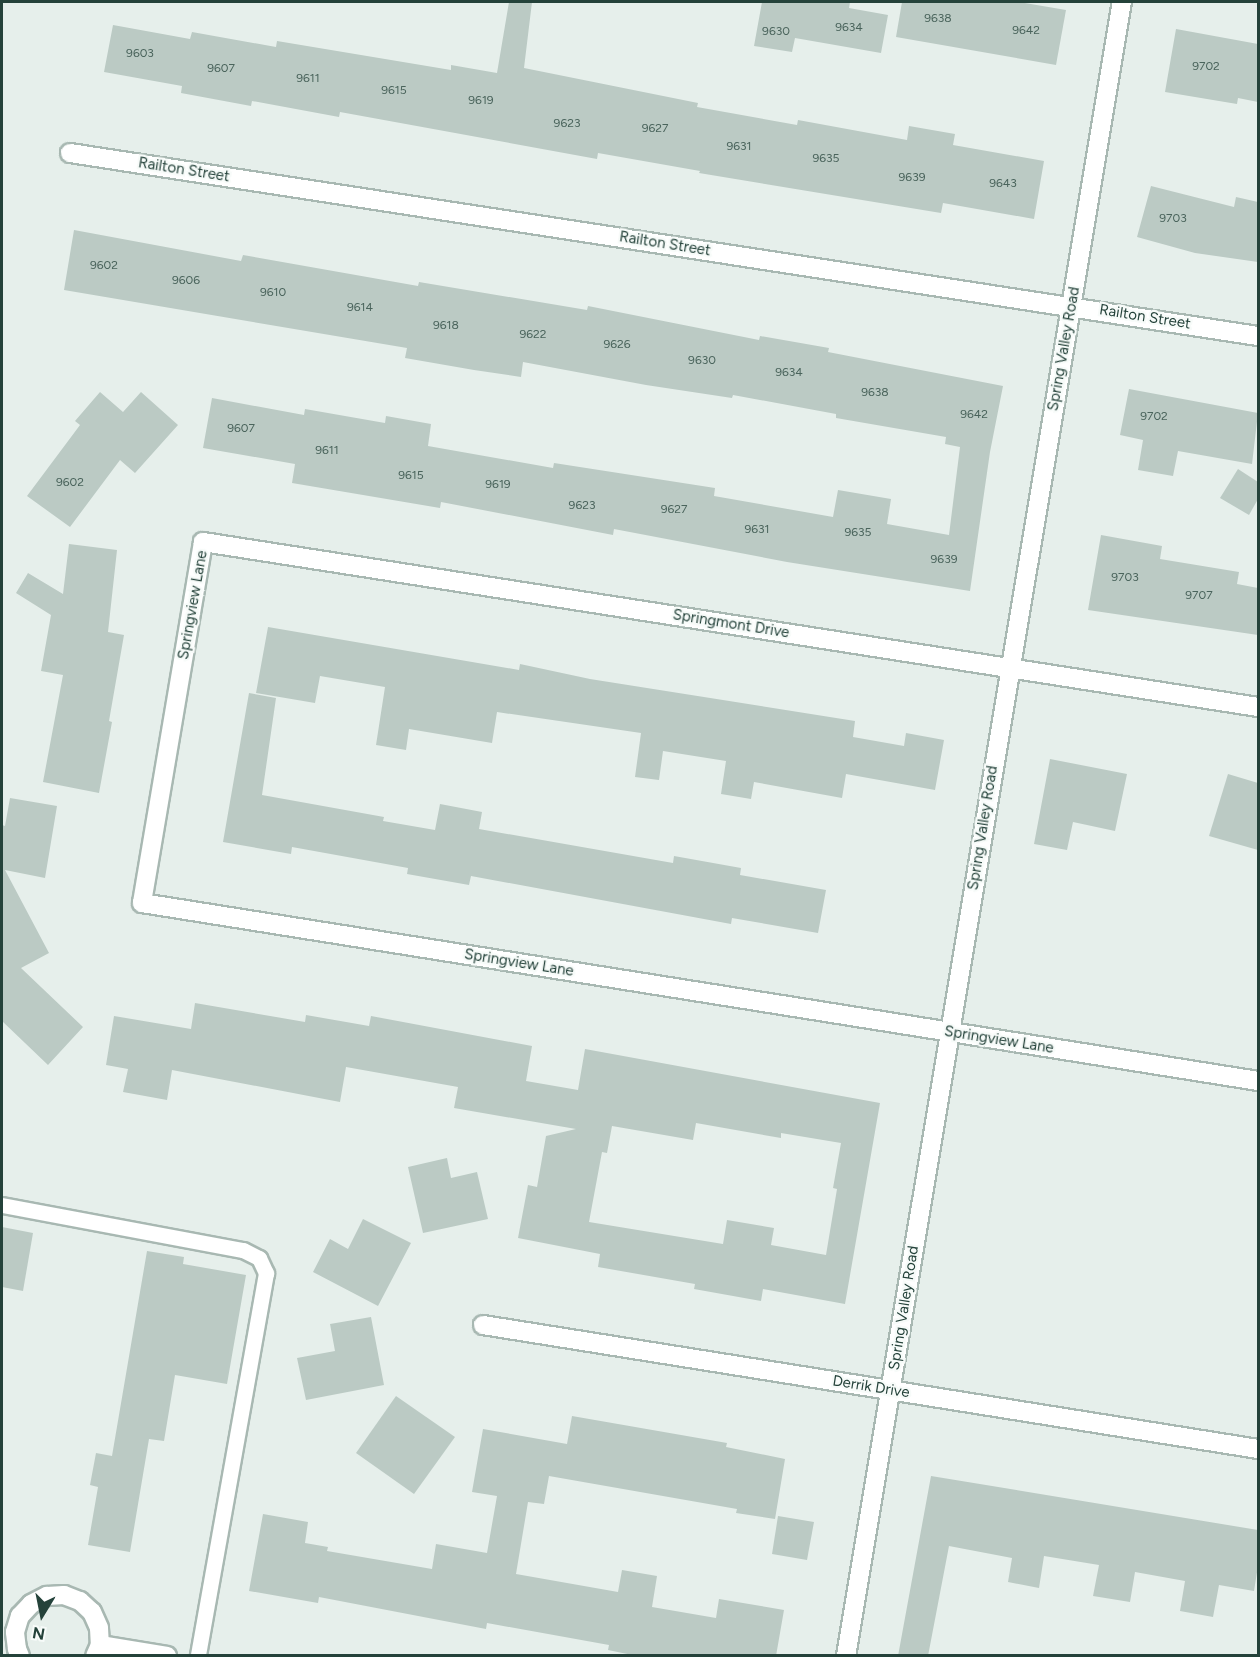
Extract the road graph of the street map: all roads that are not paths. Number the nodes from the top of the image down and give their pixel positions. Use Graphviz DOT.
graph roads {
  1 [pos="1122,2"];
  2 [pos="70,153"];
  3 [pos="1071,306"];
  4 [pos="1258,336"];
  5 [pos="203,542"];
  6 [pos="1010,667"];
  7 [pos="1258,707"];
  8 [pos="950,1033"];
  9 [pos="1258,1081"];
  10 [pos="2,1205"];
  11 [pos="483,1325"];
  12 [pos="890,1390"];
  13 [pos="1258,1449"];
  14 [pos="8,1631"];
  15 [pos="98,1650"];
  16 [pos="20,1656"];
  17 [pos="167,1656"];
  18 [pos="198,1656"];
  19 [pos="846,1656"];
  1 -- 3 [label="street, Spring Valley Road"];
  2 -- 3 [label="street, Railton Street"];
  3 -- 4 [label="street, Railton Street"];
  3 -- 6 [label="street, Spring Valley Road"];
  5 -- 6 [label="street, Springmont Drive"];
  5 -- 8 [label="street, Springview Lane"];
  6 -- 7 [label="street, Springmont Drive"];
  6 -- 8 [label="street, Spring Valley Road"];
  8 -- 9 [label="street, Springview Lane"];
  8 -- 12 [label="street, Spring Valley Road"];
  10 -- 18 [label="lane"];
  11 -- 12 [label="street, Derrik Drive"];
  12 -- 13 [label="street, Derrik Drive"];
  12 -- 19 [label="street, Spring Valley Road"];
  14 -- 15 [label="street"];
  14 -- 16 [label="street"];
  15 -- 17 [label="street"];
}
